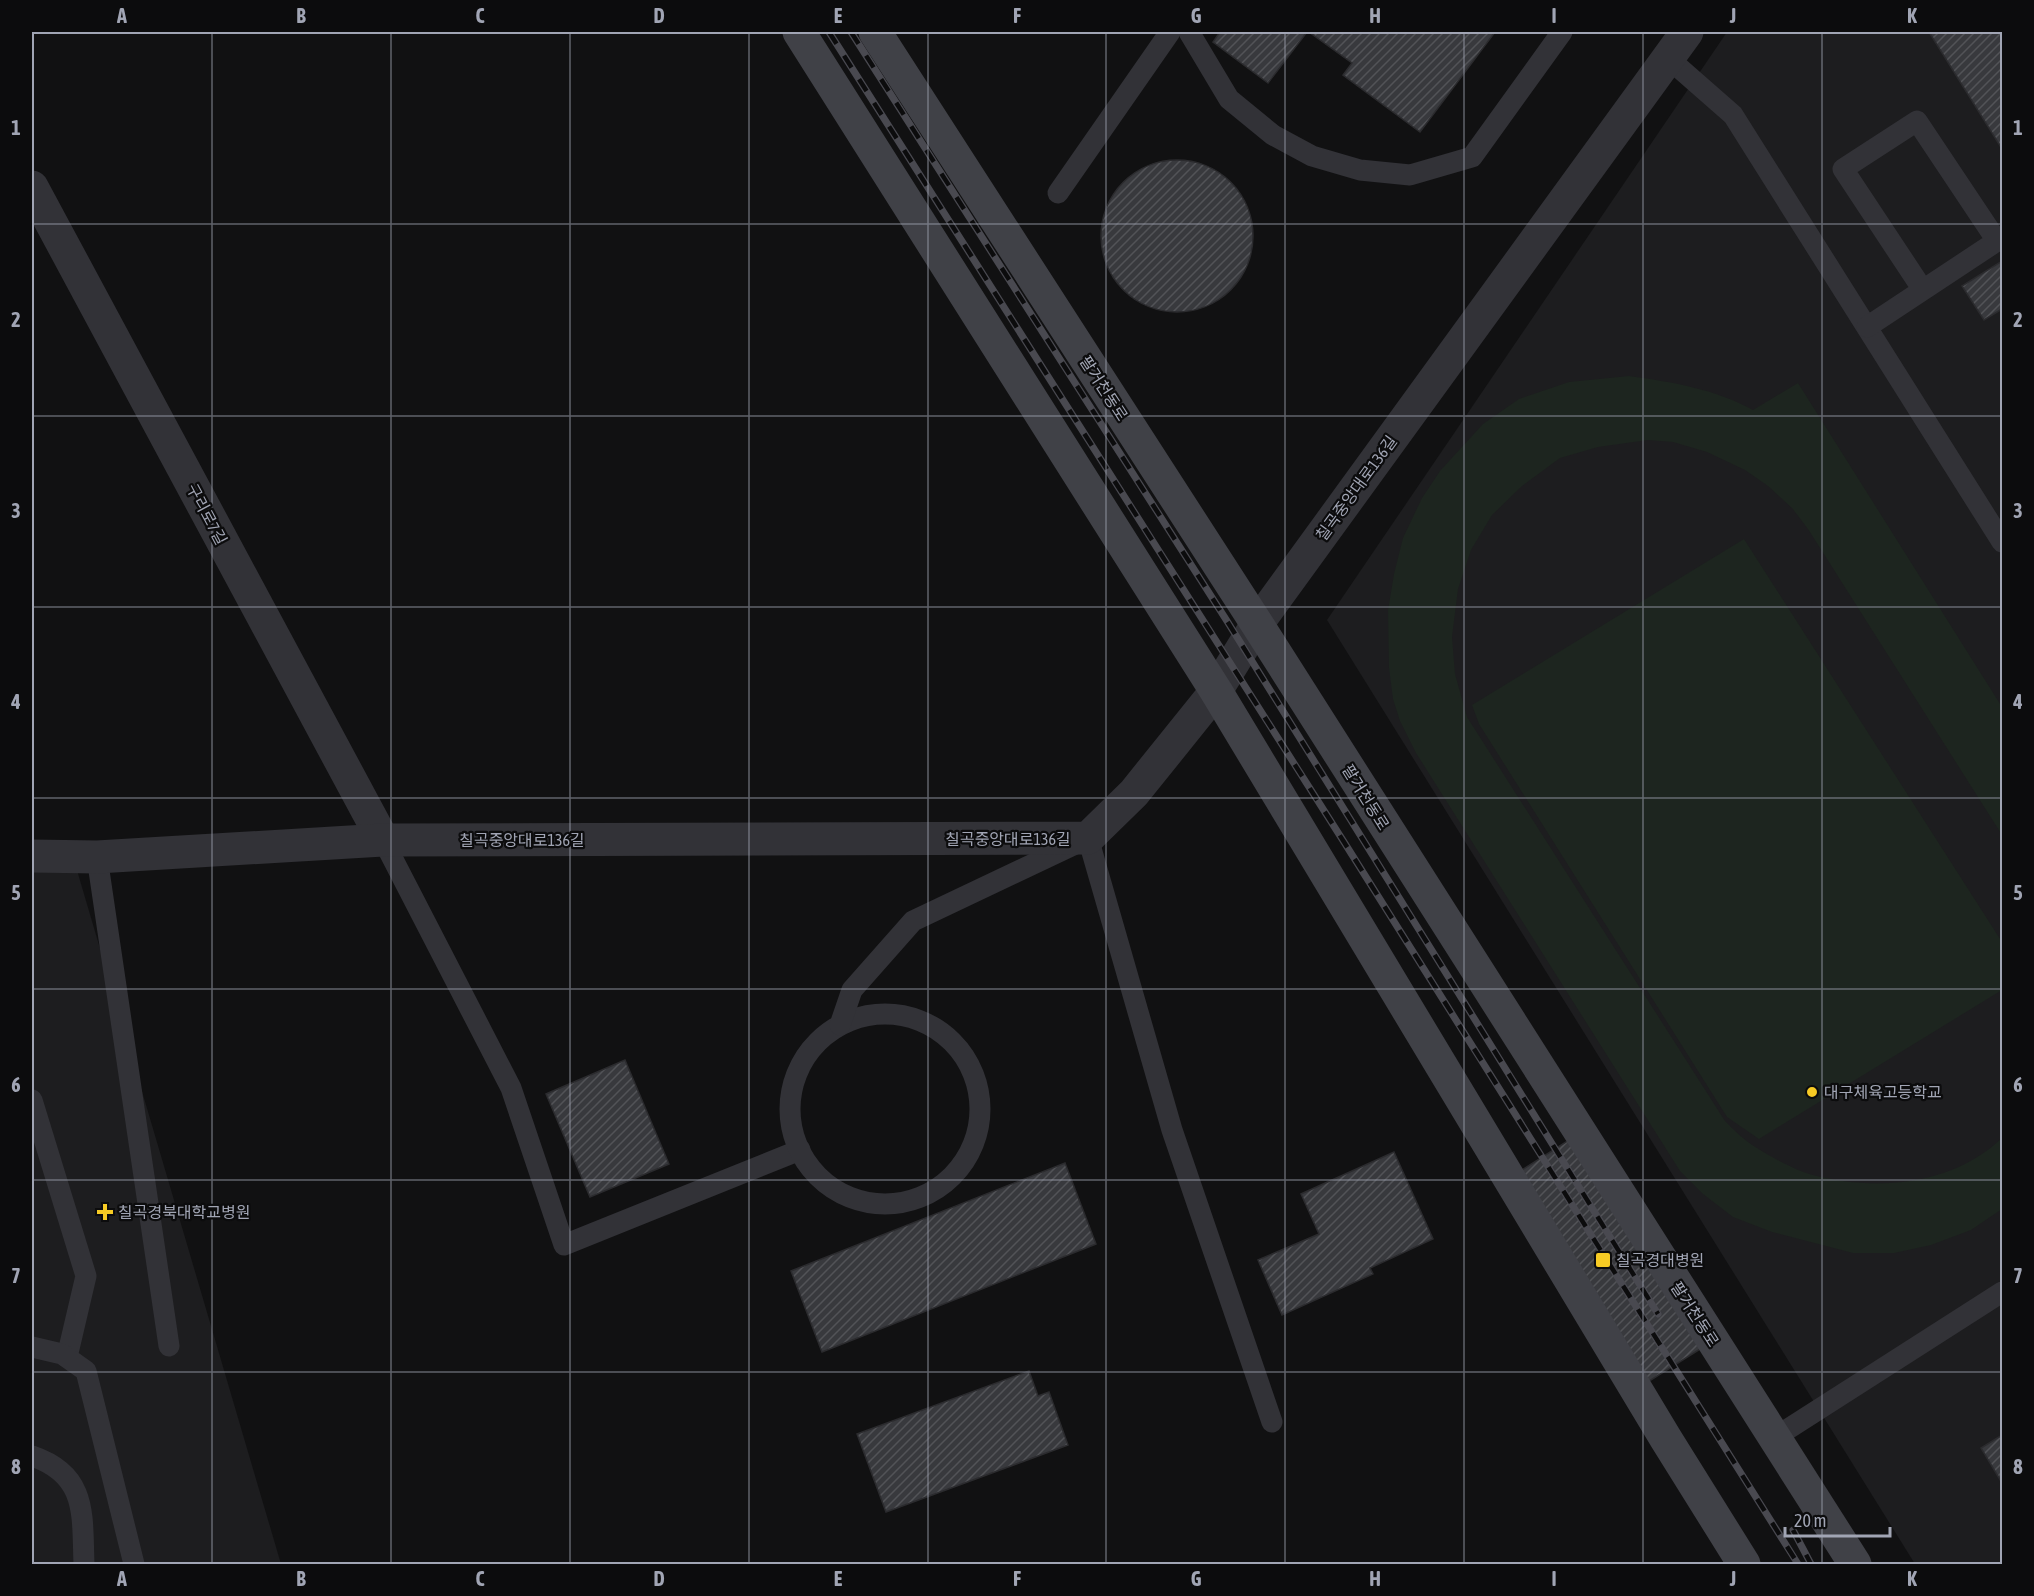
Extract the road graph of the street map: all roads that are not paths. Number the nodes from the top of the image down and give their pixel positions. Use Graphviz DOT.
graph roads {
  1 [pos="799,32"];
  2 [pos="875,32"];
  3 [pos="1170,32"];
  4 [pos="1189,32"];
  5 [pos="1562,32"];
  6 [pos="1687,32"];
  7 [pos="1668,58"];
  8 [pos="32,187"];
  9 [pos="1058,193"];
  10 [pos="1923,290"];
  11 [pos="1867,327"];
  12 [pos="2001,536"];
  13 [pos="1257,624"];
  14 [pos="1216,691"];
  15 [pos="1088,838"];
  16 [pos="383,840"];
  17 [pos="32,856"];
  18 [pos="97,857"];
  19 [pos="840,1025"];
  20 [pos="32,1100"];
  21 [pos="800,1150"];
  22 [pos="2002,1292"];
  23 [pos="169,1346"];
  24 [pos="32,1347"];
  25 [pos="67,1357"];
  26 [pos="1272,1422"];
  27 [pos="1774,1438"];
  28 [pos="32,1456"];
  29 [pos="84,1564"];
  30 [pos="134,1564"];
  31 [pos="1744,1564"];
  32 [pos="1856,1564"];
  1 -- 14 [label="street"];
  2 -- 13 [label="street, 팔거천동로"];
  3 -- 9 [label="lane"];
  4 -- 5 [label="lane"];
  6 -- 7 [label="street, 칠곡중앙대로136길"];
  7 -- 11 [label="lane"];
  7 -- 13 [label="street, 칠곡중앙대로136길"];
  8 -- 16 [label="street, 구리로7길"];
  10 -- 10 [label="lane"];
  10 -- 11 [label="lane"];
  11 -- 12 [label="lane"];
  13 -- 14 [label="street, 칠곡중앙대로136길"];
  13 -- 27 [label="street, 팔거천동로"];
  14 -- 15 [label="street, 칠곡중앙대로136길"];
  14 -- 31 [label="street"];
  15 -- 16 [label="street, 칠곡중앙대로136길"];
  15 -- 19 [label="lane"];
  15 -- 26 [label="lane"];
  16 -- 18 [label="street, 칠곡중앙대로136길"];
  16 -- 21 [label="lane"];
  17 -- 18 [label="street, 칠곡중앙대로136길"];
  18 -- 23 [label="lane"];
  19 -- 21 [label="lane"];
  19 -- 21 [label="lane"];
  20 -- 25 [label="lane"];
  22 -- 27 [label="lane"];
  24 -- 25 [label="lane"];
  25 -- 30 [label="lane"];
  27 -- 32 [label="street, 팔거천동로"];
  28 -- 29 [label="lane"];
}
